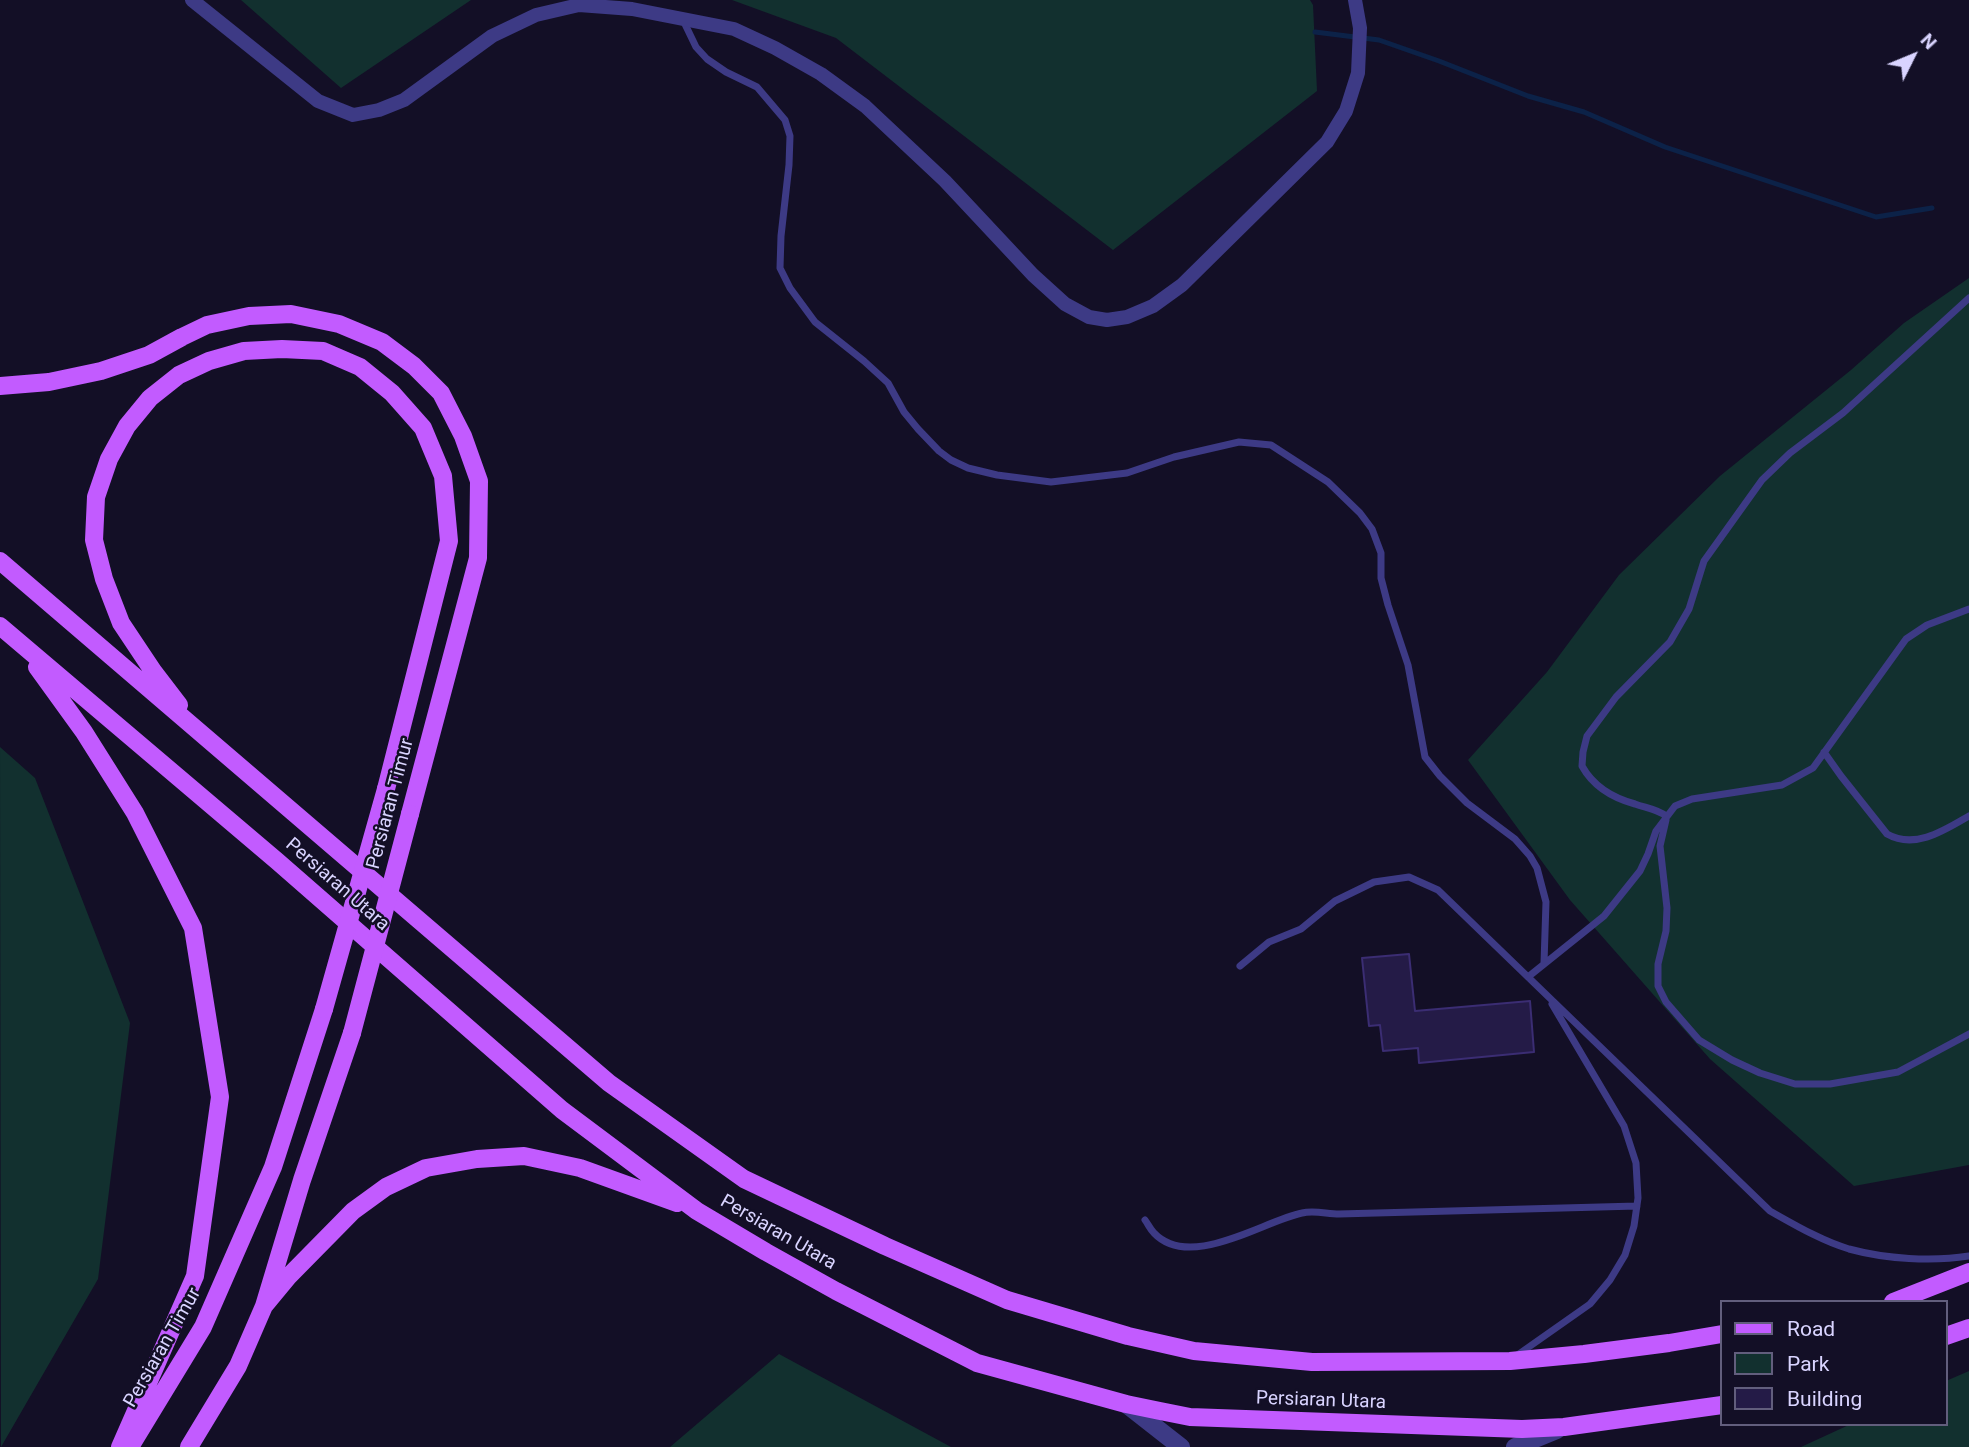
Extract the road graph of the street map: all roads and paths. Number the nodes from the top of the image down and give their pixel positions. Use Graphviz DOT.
graph roads {
  1 [pos="192,0"];
  2 [pos="1354,0"];
  3 [pos="683,19"];
  4 [pos="1969,298"];
  5 [pos="0,386"];
  6 [pos="0,561"];
  7 [pos="1969,609"];
  8 [pos="0,626"];
  9 [pos="15,639"];
  10 [pos="201,735"];
  11 [pos="1824,752"];
  12 [pos="1666,816"];
  13 [pos="1969,816"];
  14 [pos="1544,963"];
  15 [pos="1240,966"];
  16 [pos="1528,977"];
  17 [pos="1546,994"];
  18 [pos="1969,1034"];
  19 [pos="1637,1206"];
  20 [pos="697,1210"];
  21 [pos="1145,1220"];
  22 [pos="1969,1256"];
  23 [pos="1969,1272"];
  24 [pos="1898,1300"];
  25 [pos="264,1306"];
  26 [pos="1969,1328"];
  27 [pos="1720,1334"];
  28 [pos="1948,1335"];
  29 [pos="1510,1361"];
  30 [pos="1126,1404"];
  31 [pos="1720,1405"];
  32 [pos="1564,1427"];
  33 [pos="120,1447"];
  34 [pos="130,1447"];
  35 [pos="189,1447"];
  36 [pos="1181,1447"];
  37 [pos="1515,1447"];
  1 -- 3 [label="street"];
  2 -- 3 [label="street"];
  3 -- 14 [label="lane"];
  4 -- 12 [label="lane"];
  5 -- 25 [label="main road, Persiaran Timur, bridge"];
  6 -- 10 [label="main road, Persiaran Utara"];
  7 -- 11 [label="lane"];
  8 -- 9 [label="main road, Persiaran Utara"];
  9 -- 20 [label="main road, Persiaran Utara"];
  9 -- 33 [label="main road"];
  10 -- 29 [label="main road, Persiaran Utara"];
  10 -- 34 [label="main road, Persiaran Timur, bridge"];
  11 -- 12 [label="lane"];
  11 -- 13 [label="lane"];
  12 -- 14 [label="lane"];
  12 -- 18 [label="lane"];
  14 -- 16 [label="lane"];
  15 -- 16 [label="lane"];
  16 -- 17 [label="lane"];
  17 -- 19 [label="lane"];
  17 -- 22 [label="lane"];
  19 -- 21 [label="lane"];
  19 -- 29 [label="lane"];
  20 -- 25 [label="main road"];
  20 -- 30 [label="main road, Persiaran Utara"];
  23 -- 24 [label="main road"];
  25 -- 35 [label="main road, Persiaran Timur"];
  26 -- 28 [label="main road"];
  27 -- 29 [label="main road, Persiaran Utara"];
  30 -- 32 [label="main road, Persiaran Utara"];
  30 -- 36 [label="street"];
  31 -- 32 [label="main road, Persiaran Utara"];
  32 -- 37 [label="street"];
}
